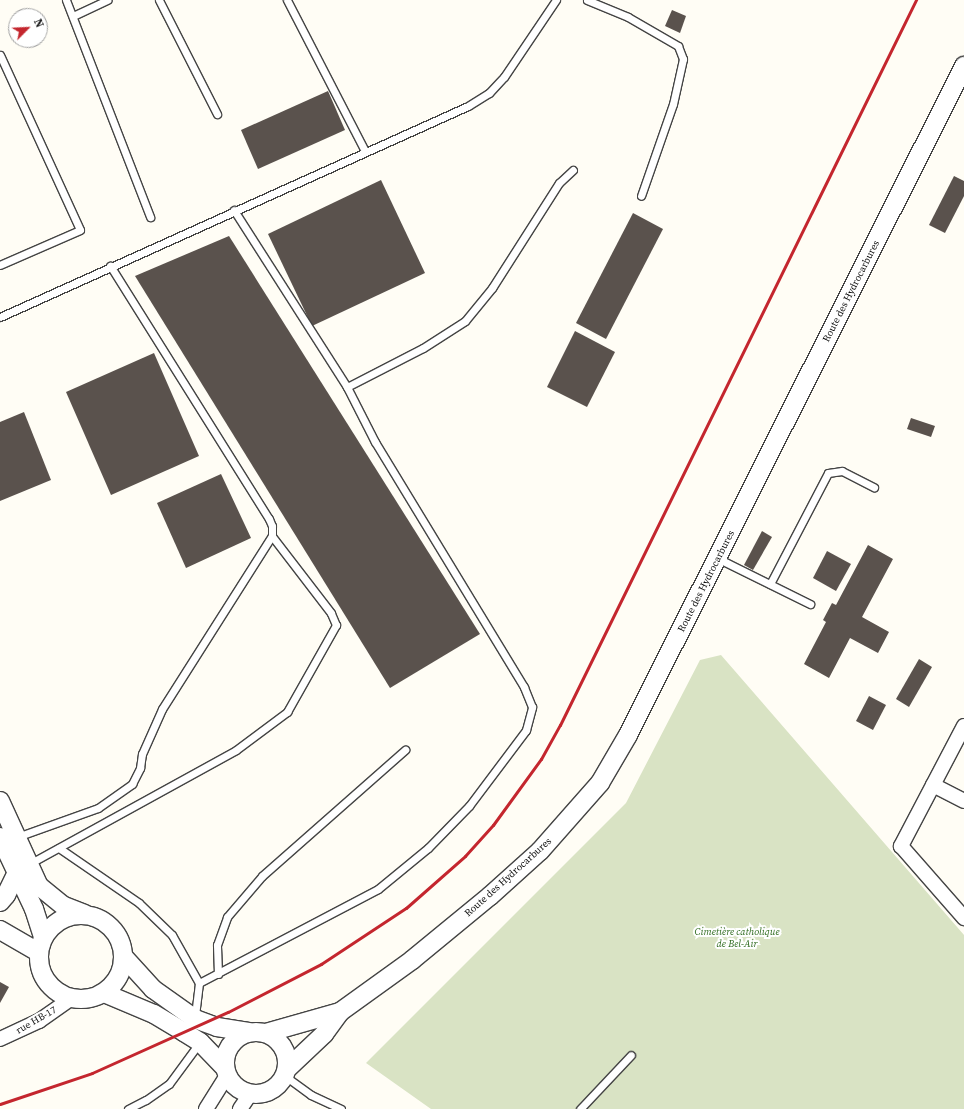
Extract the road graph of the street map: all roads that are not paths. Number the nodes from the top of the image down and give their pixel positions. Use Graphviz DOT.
graph roads {
  1 [pos="66,0"];
  2 [pos="108,0"];
  3 [pos="159,0"];
  4 [pos="287,0"];
  5 [pos="556,0"];
  6 [pos="587,0"];
  7 [pos="73,16"];
  8 [pos="0,55"];
  9 [pos="963,72"];
  10 [pos="217,114"];
  11 [pos="365,151"];
  12 [pos="573,170"];
  13 [pos="641,196"];
  14 [pos="234,210"];
  15 [pos="150,217"];
  16 [pos="0,265"];
  17 [pos="110,266"];
  18 [pos="0,317"];
  19 [pos="346,387"];
  20 [pos="874,487"];
  21 [pos="272,536"];
  22 [pos="717,558"];
  23 [pos="770,584"];
  24 [pos="810,604"];
  25 [pos="964,726"];
  26 [pos="405,750"];
  27 [pos="933,785"];
  28 [pos="0,801"];
  29 [pos="964,801"];
  30 [pos="6,839"];
  31 [pos="59,848"];
  32 [pos="22,869"];
  33 [pos="0,902"];
  34 [pos="86,914"];
  35 [pos="964,918"];
  36 [pos="0,930"];
  37 [pos="41,944"];
  38 [pos="123,956"];
  39 [pos="218,974"];
  40 [pos="199,983"];
  41 [pos="104,993"];
  42 [pos="71,998"];
  43 [pos="340,1012"];
  44 [pos="195,1018"];
  45 [pos="257,1032"];
  46 [pos="0,1039"];
  47 [pos="200,1042"];
  48 [pos="631,1055"];
  49 [pos="225,1071"];
  50 [pos="286,1072"];
  51 [pos="250,1094"];
  52 [pos="128,1109"];
  53 [pos="206,1109"];
  54 [pos="240,1109"];
  55 [pos="341,1109"];
  56 [pos="580,1109"];
  1 -- 7 [label="lane"];
  2 -- 7 [label="lane"];
  3 -- 10 [label="lane"];
  4 -- 11 [label="lane"];
  5 -- 11 [label="lane"];
  6 -- 13 [label="lane"];
  7 -- 15 [label="lane"];
  8 -- 16 [label="lane"];
  9 -- 22 [label="street, Route des Hydrocarbures"];
  11 -- 14 [label="lane"];
  12 -- 19 [label="lane"];
  14 -- 17 [label="lane"];
  14 -- 19 [label="lane"];
  17 -- 18 [label="lane"];
  17 -- 21 [label="lane"];
  19 -- 39 [label="lane"];
  20 -- 23 [label="lane"];
  21 -- 30 [label="lane"];
  21 -- 31 [label="lane"];
  22 -- 23 [label="lane"];
  22 -- 43 [label="street, Route des Hydrocarbures"];
  23 -- 24 [label="lane"];
  25 -- 27 [label="street"];
  26 -- 39 [label="lane"];
  27 -- 29 [label="street"];
  27 -- 35 [label="street"];
  28 -- 30 [label="street"];
  30 -- 32 [label="street"];
  31 -- 32 [label="lane"];
  31 -- 40 [label="lane"];
  32 -- 33 [label="street"];
  32 -- 34 [label="street"];
  32 -- 37 [label="street"];
  34 -- 37 [label="street"];
  34 -- 38 [label="street"];
  36 -- 37 [label="street"];
  37 -- 42 [label="street"];
  38 -- 41 [label="street"];
  38 -- 44 [label="street"];
  39 -- 40 [label="lane"];
  40 -- 44 [label="lane"];
  41 -- 42 [label="street"];
  41 -- 47 [label="street"];
  42 -- 46 [label="street, rue HB-17"];
  43 -- 45 [label="street, Route des Hydrocarbures"];
  43 -- 50 [label="street, Route des Hydrocarbures"];
  44 -- 45 [label="street"];
  45 -- 49 [label="street"];
  45 -- 50 [label="street"];
  47 -- 49 [label="street"];
  47 -- 52 [label="lane"];
  48 -- 56 [label="lane"];
  49 -- 51 [label="street"];
  49 -- 53 [label="street"];
  50 -- 51 [label="street"];
  50 -- 55 [label="lane"];
  51 -- 54 [label="street"];
}
